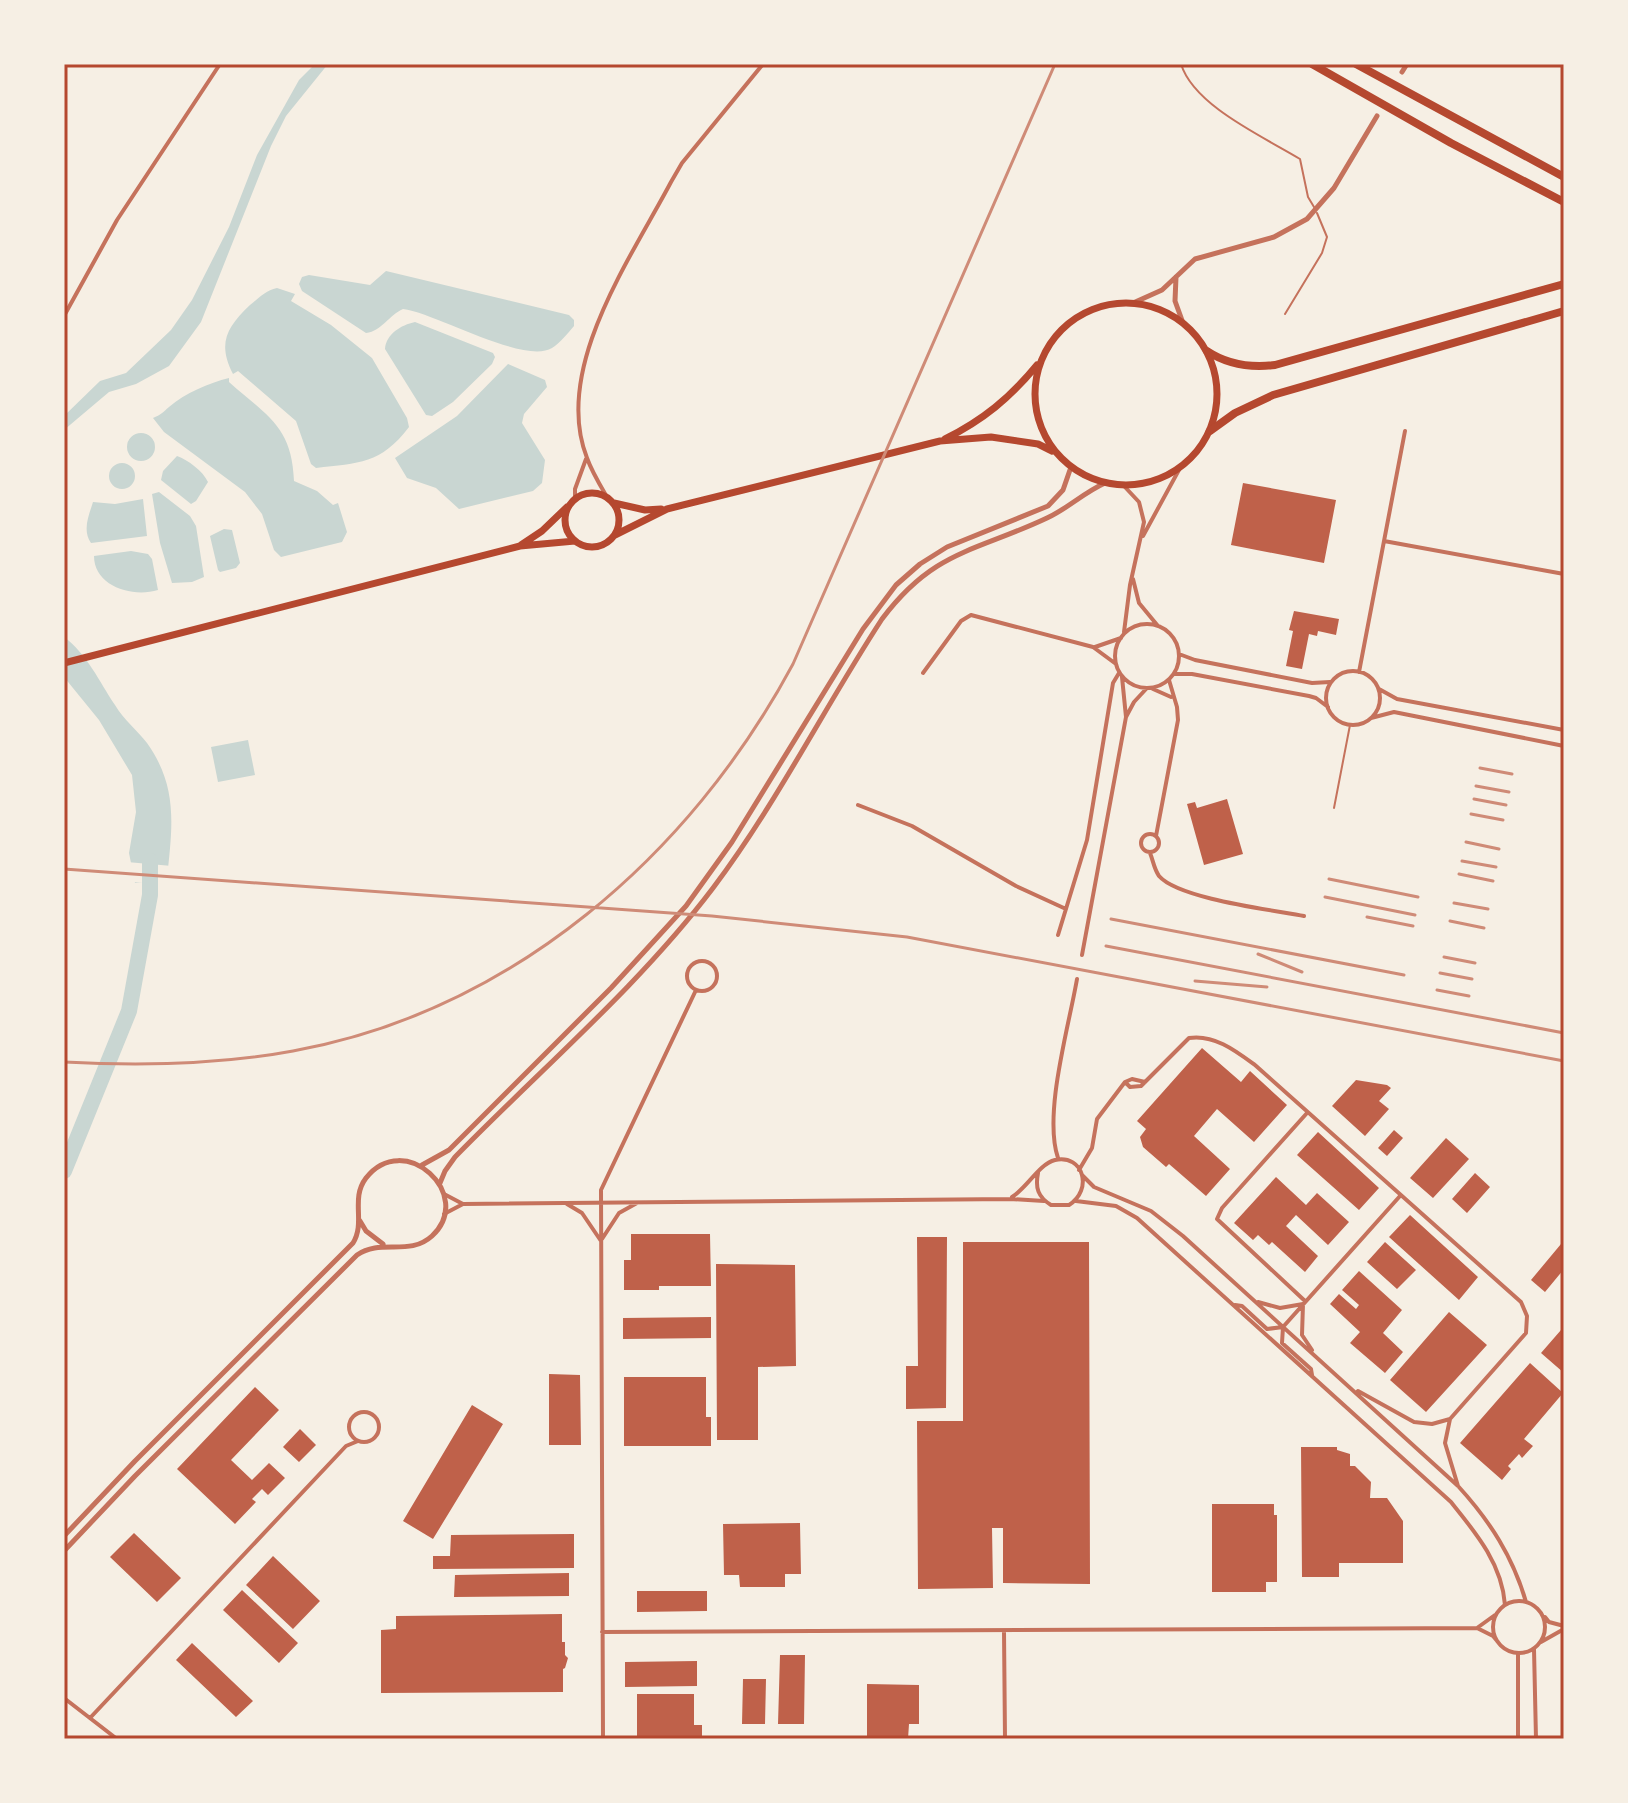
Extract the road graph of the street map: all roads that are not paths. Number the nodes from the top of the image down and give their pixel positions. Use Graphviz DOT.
graph roads {
  1 [pos="220,64"];
  2 [pos="763,64"];
  3 [pos="1181,64"];
  4 [pos="1312,64"];
  5 [pos="1356,64"];
  6 [pos="1407,64"];
  7 [pos="1402,72"];
  8 [pos="1377,116"];
  9 [pos="1564,177"];
  10 [pos="1564,202"];
  11 [pos="1316,211"];
  12 [pos="1176,276"];
  13 [pos="1564,284"];
  14 [pos="1133,303"];
  15 [pos="1564,311"];
  16 [pos="1285,314"];
  17 [pos="64,316"];
  18 [pos="1183,323"];
  19 [pos="1207,351"];
  20 [pos="1041,360"];
  21 [pos="1210,431"];
  22 [pos="1405,431"];
  23 [pos="940,441"];
  24 [pos="1057,454"];
  25 [pos="586,457"];
  26 [pos="1071,467"];
  27 [pos="1180,468"];
  28 [pos="1105,483"];
  29 [pos="1124,486"];
  30 [pos="610,500"];
  31 [pos="573,501"];
  32 [pos="667,509"];
  33 [pos="615,535"];
  34 [pos="1142,538"];
  35 [pos="575,541"];
  36 [pos="1384,541"];
  37 [pos="520,546"];
  38 [pos="1564,574"];
  39 [pos="1133,578"];
  40 [pos="1160,628"];
  41 [pos="1122,636"];
  42 [pos="1093,647"];
  43 [pos="1179,654"];
  44 [pos="64,663"];
  45 [pos="1116,664"];
  46 [pos="1359,672"];
  47 [pos="923,673"];
  48 [pos="1120,675"];
  49 [pos="1171,678"];
  50 [pos="1332,681"];
  51 [pos="1149,688"];
  52 [pos="1379,689"];
  53 [pos="1172,698"];
  54 [pos="1328,707"];
  55 [pos="1126,717"];
  56 [pos="1371,718"];
  57 [pos="1350,725"];
  58 [pos="1564,730"];
  59 [pos="1564,746"];
  60 [pos="858,805"];
  61 [pos="1334,808"];
  62 [pos="1157,826"];
  63 [pos="1149,834"];
  64 [pos="1156,836"];
  65 [pos="1152,854"];
  66 [pos="1067,909"];
  67 [pos="1304,916"];
  68 [pos="1058,935"];
  69 [pos="1082,955"];
  70 [pos="1077,979"];
  71 [pos="696,990"];
  72 [pos="1307,1113"];
  73 [pos="1058,1159"];
  74 [pos="421,1166"];
  75 [pos="1038,1173"];
  76 [pos="1081,1173"];
  77 [pos="440,1184"];
  78 [pos="444,1194"];
  79 [pos="1400,1196"];
  80 [pos="1010,1199"];
  81 [pos="1044,1201"];
  82 [pos="1076,1201"];
  83 [pos="638,1202"];
  84 [pos="564,1203"];
  85 [pos="600,1203"];
  86 [pos="463,1204"];
  87 [pos="444,1214"];
  88 [pos="359,1219"];
  89 [pos="601,1241"];
  90 [pos="388,1247"];
  91 [pos="1254,1300"];
  92 [pos="1304,1303"];
  93 [pos="1232,1305"];
  94 [pos="1283,1327"];
  95 [pos="1316,1355"];
  96 [pos="1313,1377"];
  97 [pos="1352,1388"];
  98 [pos="1450,1419"];
  99 [pos="350,1432"];
  100 [pos="358,1441"];
  101 [pos="346,1446"];
  102 [pos="1458,1486"];
  103 [pos="64,1536"];
  104 [pos="64,1551"];
  105 [pos="1526,1602"];
  106 [pos="1505,1605"];
  107 [pos="1541,1612"];
  108 [pos="1497,1613"];
  109 [pos="1564,1627"];
  110 [pos="1477,1628"];
  111 [pos="1004,1631"];
  112 [pos="602,1632"];
  113 [pos="1498,1642"];
  114 [pos="1539,1644"];
  115 [pos="1534,1649"];
  116 [pos="1518,1653"];
  117 [pos="64,1698"];
  118 [pos="90,1718"];
  119 [pos="117,1739"];
  120 [pos="603,1739"];
  121 [pos="1005,1739"];
  122 [pos="1518,1739"];
  123 [pos="1536,1739"];
  1 -- 17 [label="street"];
  2 -- 25 [label="street"];
  3 -- 11 [label="lane"];
  4 -- 10 [label="highway"];
  5 -- 9 [label="highway"];
  6 -- 7 [label="street"];
  8 -- 11 [label="street"];
  11 -- 12 [label="street"];
  11 -- 16 [label="lane"];
  12 -- 14 [label="street"];
  12 -- 18 [label="street"];
  13 -- 19 [label="highway"];
  14 -- 18 [label="highway"];
  14 -- 20 [label="highway"];
  15 -- 21 [label="highway"];
  18 -- 19 [label="highway"];
  19 -- 21 [label="highway"];
  20 -- 23 [label="highway"];
  20 -- 24 [label="highway"];
  21 -- 27 [label="highway"];
  22 -- 36 [label="street"];
  23 -- 24 [label="highway"];
  23 -- 32 [label="highway"];
  24 -- 26 [label="highway"];
  25 -- 30 [label="street"];
  25 -- 31 [label="street"];
  26 -- 28 [label="highway"];
  26 -- 74 [label="street"];
  27 -- 29 [label="highway"];
  27 -- 34 [label="street"];
  28 -- 29 [label="highway"];
  28 -- 77 [label="street"];
  29 -- 34 [label="street"];
  30 -- 31 [label="highway"];
  30 -- 32 [label="highway"];
  30 -- 33 [label="highway"];
  31 -- 35 [label="highway"];
  31 -- 37 [label="highway"];
  32 -- 33 [label="highway"];
  33 -- 35 [label="highway"];
  34 -- 39 [label="street"];
  35 -- 37 [label="highway"];
  36 -- 38 [label="street"];
  36 -- 46 [label="street"];
  37 -- 44 [label="highway"];
  39 -- 40 [label="street"];
  39 -- 41 [label="street"];
  40 -- 41 [label="street"];
  40 -- 43 [label="street"];
  41 -- 42 [label="street"];
  41 -- 45 [label="street"];
  42 -- 45 [label="street"];
  42 -- 47 [label="street"];
  43 -- 49 [label="street"];
  43 -- 50 [label="street"];
  45 -- 48 [label="street"];
  46 -- 50 [label="street"];
  46 -- 52 [label="street"];
  48 -- 51 [label="street"];
  48 -- 55 [label="street"];
  48 -- 66 [label="street"];
  49 -- 51 [label="street"];
  49 -- 53 [label="street"];
  49 -- 54 [label="street"];
  50 -- 54 [label="street"];
  51 -- 53 [label="street"];
  51 -- 55 [label="street"];
  52 -- 56 [label="street"];
  52 -- 58 [label="street"];
  53 -- 62 [label="street"];
  54 -- 57 [label="street"];
  55 -- 69 [label="street"];
  56 -- 57 [label="street"];
  56 -- 59 [label="street"];
  57 -- 61 [label="lane"];
  60 -- 66 [label="street"];
  62 -- 63 [label="street"];
  62 -- 64 [label="street"];
  63 -- 64 [label="street"];
  63 -- 65 [label="street"];
  64 -- 65 [label="street"];
  65 -- 67 [label="street"];
  66 -- 68 [label="street"];
  70 -- 73 [label="street"];
  71 -- 71 [label="street"];
  71 -- 85 [label="street"];
  72 -- 76 [label="street"];
  72 -- 79 [label="street"];
  72 -- 92 [label="street"];
  73 -- 75 [label="street"];
  73 -- 76 [label="street"];
  74 -- 77 [label="street"];
  74 -- 88 [label="street"];
  75 -- 80 [label="street"];
  75 -- 81 [label="street"];
  76 -- 82 [label="street"];
  76 -- 91 [label="street"];
  77 -- 78 [label="street"];
  78 -- 86 [label="street"];
  78 -- 87 [label="street"];
  79 -- 92 [label="street"];
  79 -- 98 [label="street"];
  80 -- 81 [label="street"];
  80 -- 83 [label="street"];
  81 -- 82 [label="street"];
  82 -- 93 [label="street"];
  83 -- 85 [label="street"];
  83 -- 89 [label="street"];
  84 -- 85 [label="street"];
  84 -- 86 [label="street"];
  84 -- 89 [label="street"];
  85 -- 89 [label="street"];
  86 -- 87 [label="street"];
  87 -- 90 [label="street"];
  88 -- 90 [label="street"];
  88 -- 103 [label="street"];
  89 -- 112 [label="street"];
  90 -- 104 [label="street"];
  91 -- 92 [label="street"];
  91 -- 94 [label="street"];
  92 -- 94 [label="street"];
  92 -- 95 [label="street"];
  93 -- 94 [label="street"];
  93 -- 96 [label="street"];
  94 -- 95 [label="street"];
  94 -- 96 [label="street"];
  95 -- 97 [label="street"];
  96 -- 106 [label="street"];
  97 -- 98 [label="street"];
  97 -- 102 [label="street"];
  98 -- 102 [label="street"];
  99 -- 100 [label="street"];
  99 -- 100 [label="street"];
  99 -- 101 [label="street"];
  100 -- 101 [label="street"];
  101 -- 118 [label="street"];
  102 -- 105 [label="street"];
  105 -- 106 [label="street"];
  105 -- 107 [label="street"];
  106 -- 108 [label="street"];
  107 -- 109 [label="street"];
  107 -- 114 [label="street"];
  108 -- 110 [label="street"];
  108 -- 113 [label="street"];
  109 -- 114 [label="street"];
  110 -- 111 [label="street"];
  110 -- 113 [label="street"];
  111 -- 112 [label="street"];
  111 -- 121 [label="street"];
  112 -- 120 [label="street"];
  113 -- 116 [label="street"];
  114 -- 115 [label="street"];
  115 -- 116 [label="street"];
  115 -- 123 [label="street"];
  116 -- 122 [label="street"];
  117 -- 118 [label="street"];
  118 -- 119 [label="street"];
}
